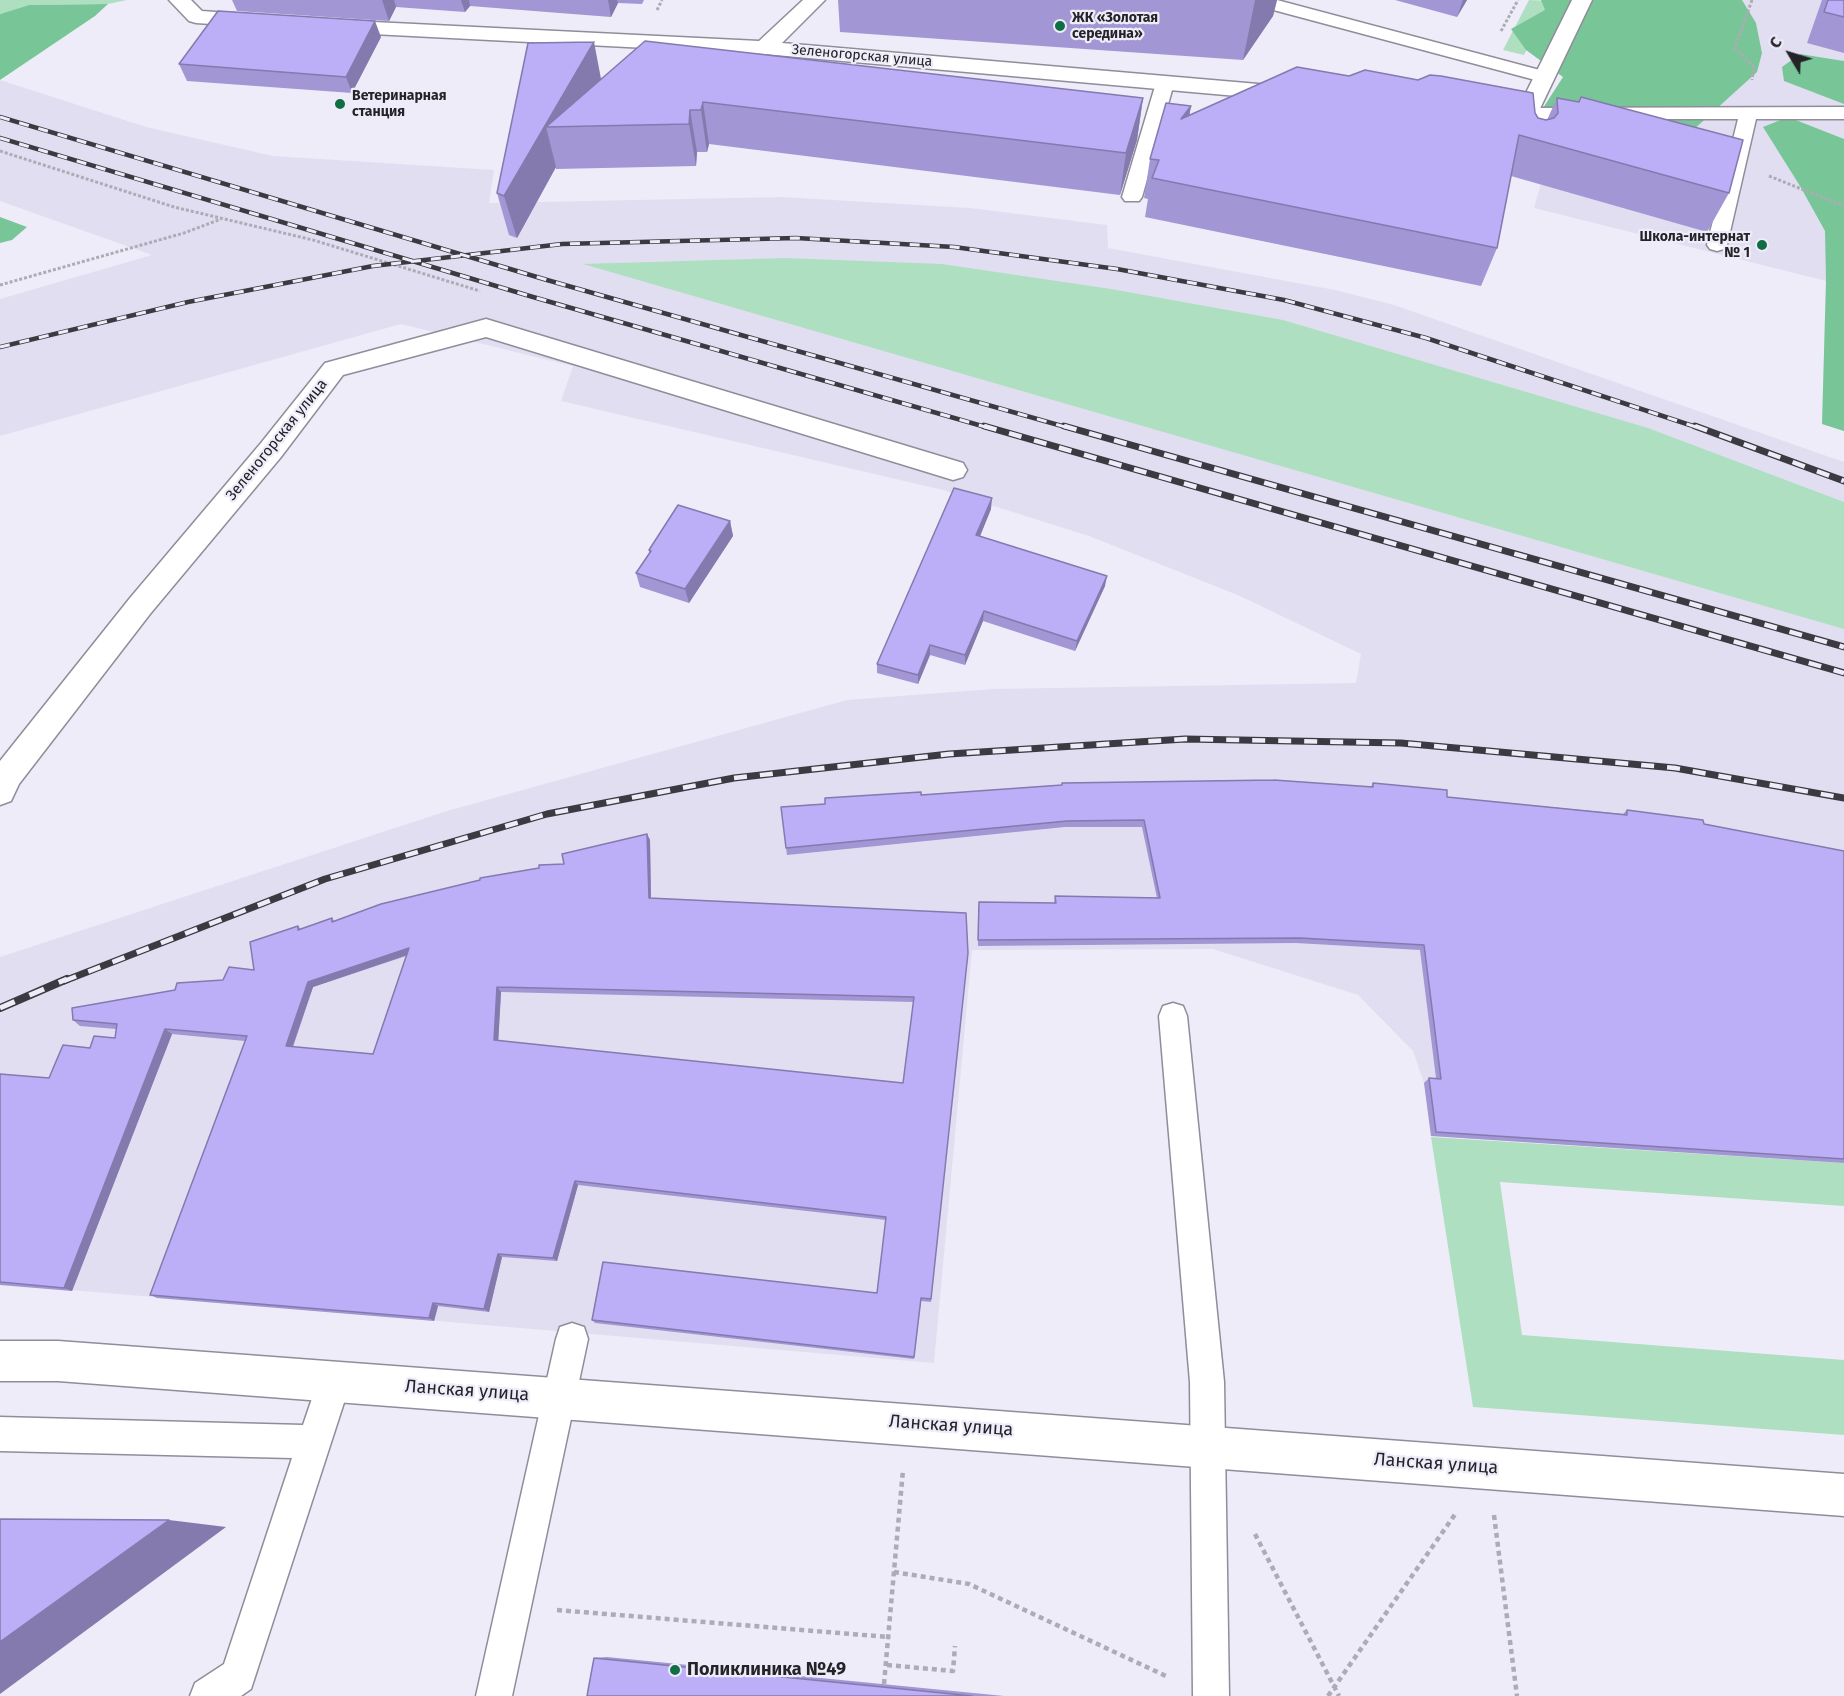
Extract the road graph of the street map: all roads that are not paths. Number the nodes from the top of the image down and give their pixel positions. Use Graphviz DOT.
graph roads {
  1 [pos="178,0"];
  2 [pos="815,0"];
  3 [pos="1257,0"];
  4 [pos="1582,0"];
  5 [pos="280,23"];
  6 [pos="315,25"];
  7 [pos="764,48"];
  8 [pos="1545,77"];
  9 [pos="1165,83"];
  10 [pos="1317,96"];
  11 [pos="1470,109"];
  12 [pos="1527,114"];
  13 [pos="1748,114"];
  14 [pos="1844,114"];
  15 [pos="1530,151"];
  16 [pos="1132,198"];
  17 [pos="1717,245"];
  18 [pos="953,470"];
  19 [pos="0,791"];
  20 [pos="1173,1016"];
  21 [pos="572,1339"];
  22 [pos="0,1361"];
  23 [pos="334,1381"];
  24 [pos="560,1398"];
  25 [pos="0,1434"];
  26 [pos="314,1442"];
  27 [pos="1209,1447"];
  28 [pos="1844,1495"];
  29 [pos="226,1690"];
  30 [pos="495,1696"];
  31 [pos="1211,1696"];
  1 -- 5 [label="street"];
  2 -- 7 [label="street"];
  3 -- 8 [label="lane"];
  4 -- 8 [label="street"];
  6 -- 7 [label="street, Зеленогорская улица"];
  7 -- 9 [label="street, Зеленогорская улица"];
  8 -- 12 [label="street"];
  9 -- 10 [label="street, Зеленогорская улица"];
  9 -- 16 [label="lane"];
  11 -- 12 [label="street"];
  12 -- 13 [label="lane"];
  12 -- 15 [label="lane"];
  13 -- 14 [label="lane"];
  13 -- 17 [label="lane"];
  18 -- 19 [label="street, Зеленогорская улица"];
  20 -- 27 [label="lane"];
  21 -- 24 [label="lane"];
  22 -- 23 [label="street, Ланская улица"];
  23 -- 24 [label="street, Ланская улица"];
  23 -- 26 [label="lane"];
  24 -- 27 [label="street, Ланская улица"];
  24 -- 30 [label="lane"];
  25 -- 26 [label="lane"];
  26 -- 29 [label="lane"];
  27 -- 28 [label="street, Ланская улица"];
  27 -- 31 [label="lane"];
}
